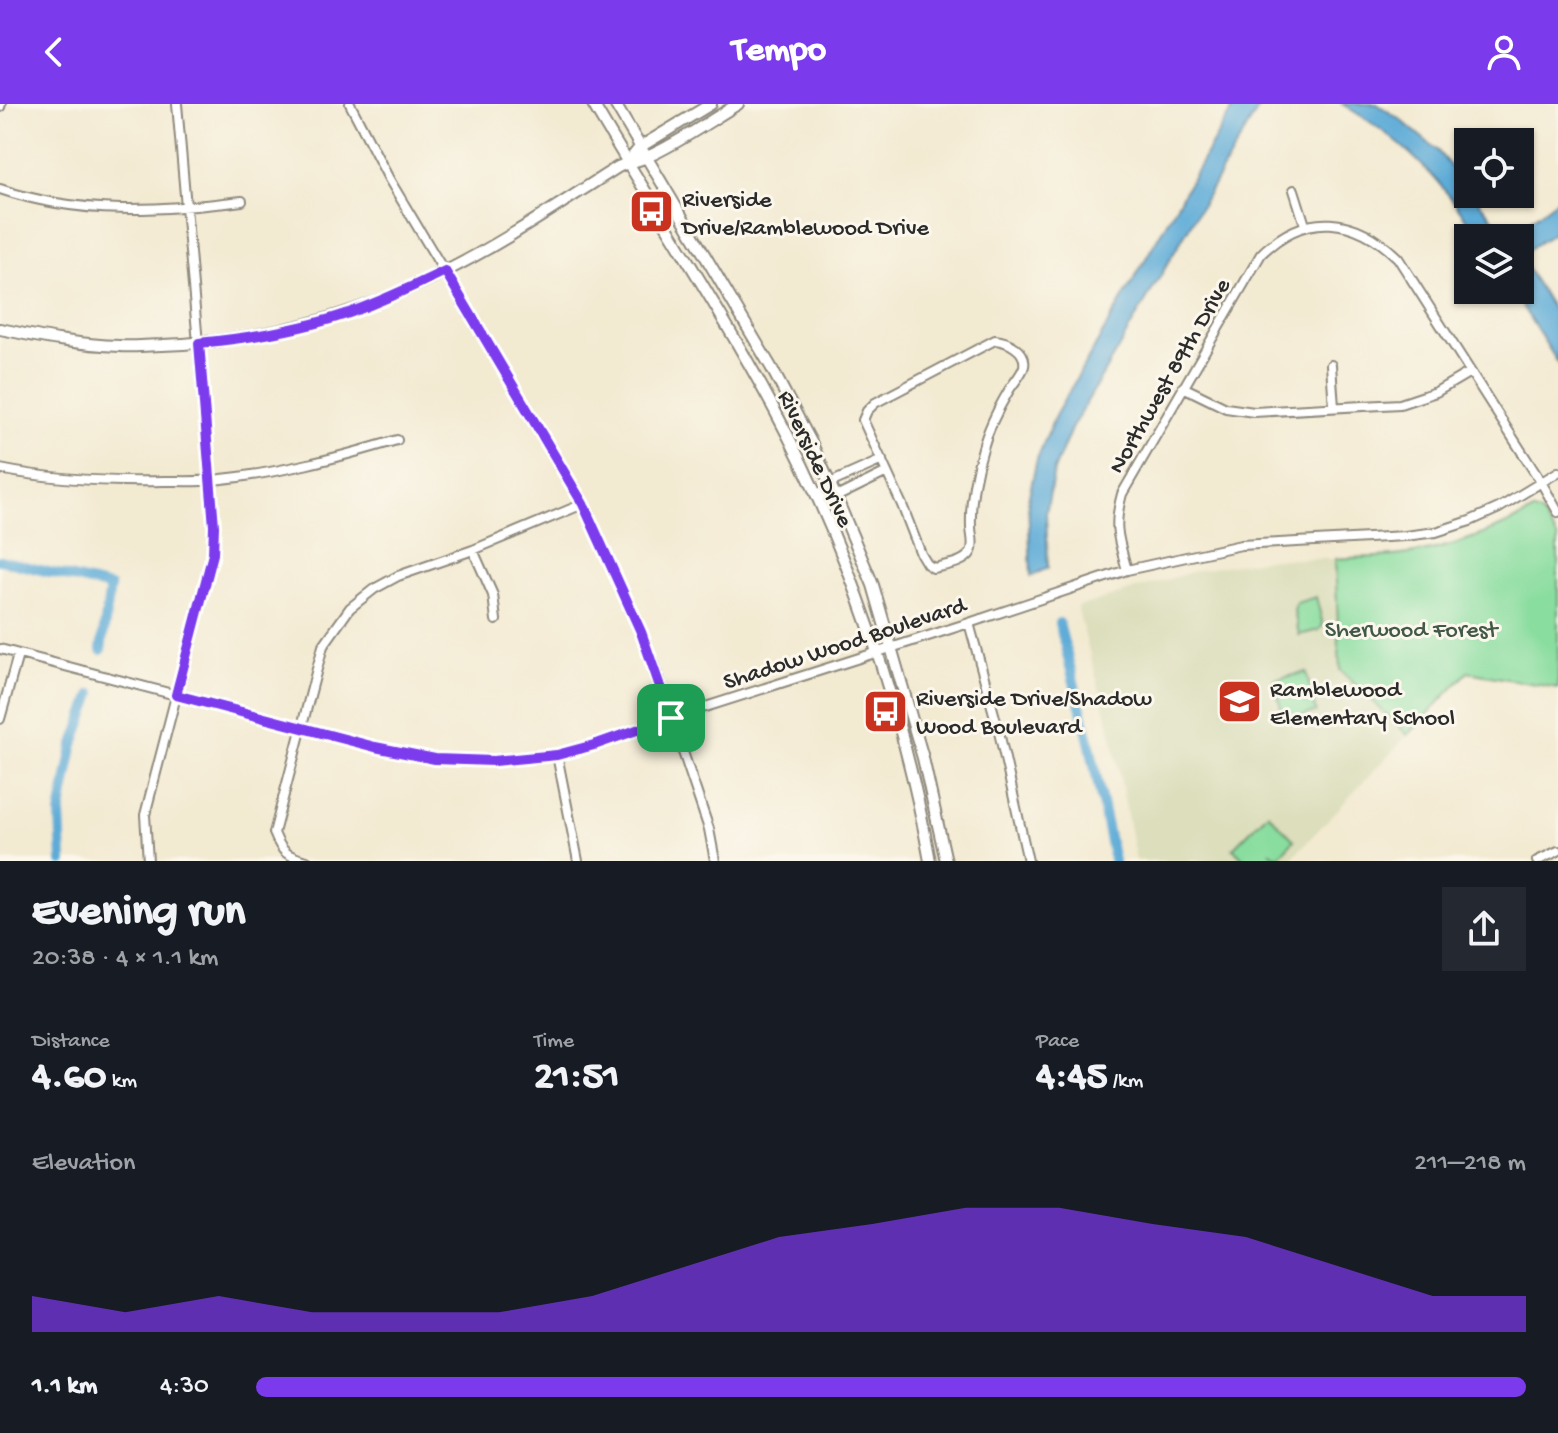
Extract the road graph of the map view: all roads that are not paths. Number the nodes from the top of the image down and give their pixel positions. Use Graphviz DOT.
graph roads {
  1 [pos="177,104"];
  2 [pos="350,104"];
  3 [pos="593,104"];
  4 [pos="615,104"];
  5 [pos="711,104"];
  6 [pos="738,104"];
  7 [pos="640,147"];
  8 [pos="647,157"];
  9 [pos="628,162"];
  10 [pos="0,189"];
  11 [pos="1294,190"];
  12 [pos="242,201"];
  13 [pos="187,208"];
  14 [pos="1305,225"];
  15 [pos="445,271"];
  16 [pos="0,329"];
  17 [pos="199,343"];
  18 [pos="1331,365"];
  19 [pos="1470,372"];
  20 [pos="1183,387"];
  21 [pos="1334,407"];
  22 [pos="397,440"];
  23 [pos="882,460"];
  24 [pos="0,469"];
  25 [pos="887,472"];
  26 [pos="1558,472"];
  27 [pos="211,481"];
  28 [pos="1541,482"];
  29 [pos="830,483"];
  30 [pos="817,497"];
  31 [pos="836,497"];
  32 [pos="583,504"];
  33 [pos="1558,512"];
  34 [pos="473,550"];
  35 [pos="1127,570"];
  36 [pos="496,620"];
  37 [pos="969,623"];
  38 [pos="891,647"];
  39 [pos="0,649"];
  40 [pos="877,652"];
  41 [pos="18,655"];
  42 [pos="176,695"];
  43 [pos="671,718"];
  44 [pos="0,719"];
  45 [pos="301,728"];
  46 [pos="557,755"];
  47 [pos="1558,851"];
  48 [pos="148,861"];
  49 [pos="307,861"];
  50 [pos="578,861"];
  51 [pos="715,861"];
  52 [pos="930,861"];
  53 [pos="946,861"];
  54 [pos="1028,861"];
  55 [pos="1537,861"];
  1 -- 13 [label="street"];
  2 -- 15 [label="street"];
  3 -- 9 [label="street, Riverside Drive"];
  4 -- 7 [label="street, Riverside Drive"];
  5 -- 7 [label="street"];
  6 -- 8 [label="street"];
  7 -- 8 [label="street, Riverside Drive"];
  7 -- 9 [label="street"];
  8 -- 9 [label="street"];
  8 -- 29 [label="street, Riverside Drive"];
  9 -- 15 [label="street"];
  9 -- 30 [label="street, Riverside Drive"];
  10 -- 13 [label="street"];
  11 -- 14 [label="street"];
  12 -- 13 [label="street"];
  13 -- 17 [label="street"];
  14 -- 19 [label="street"];
  14 -- 20 [label="street, Northwest 89th Drive"];
  15 -- 17 [label="street"];
  15 -- 32 [label="street"];
  16 -- 17 [label="street"];
  17 -- 27 [label="street"];
  18 -- 21 [label="street"];
  19 -- 21 [label="street"];
  19 -- 28 [label="street"];
  20 -- 21 [label="street"];
  20 -- 35 [label="street, Northwest 89th Drive"];
  22 -- 27 [label="street"];
  23 -- 25 [label="street"];
  23 -- 25 [label="street"];
  23 -- 29 [label="street"];
  24 -- 27 [label="street"];
  25 -- 31 [label="street"];
  26 -- 28 [label="street, Shadow Wood Boulevard"];
  27 -- 42 [label="street"];
  28 -- 33 [label="street"];
  28 -- 35 [label="street, Shadow Wood Boulevard"];
  29 -- 30 [label="street"];
  29 -- 31 [label="street, Riverside Drive"];
  30 -- 31 [label="street"];
  30 -- 40 [label="street, Riverside Drive"];
  31 -- 38 [label="street, Riverside Drive"];
  32 -- 34 [label="street"];
  32 -- 43 [label="street"];
  34 -- 36 [label="street"];
  34 -- 45 [label="street"];
  35 -- 37 [label="street, Shadow Wood Boulevard"];
  37 -- 38 [label="street, Shadow Wood Boulevard"];
  37 -- 54 [label="street"];
  38 -- 40 [label="street, Shadow Wood Boulevard"];
  38 -- 53 [label="street, Riverside Drive"];
  39 -- 41 [label="street, Shadow Wood Boulevard"];
  40 -- 43 [label="street, Shadow Wood Boulevard"];
  40 -- 52 [label="street, Riverside Drive"];
  41 -- 42 [label="street, Shadow Wood Boulevard"];
  41 -- 44 [label="street"];
  42 -- 45 [label="street, Shadow Wood Boulevard"];
  42 -- 48 [label="street"];
  43 -- 46 [label="street, Shadow Wood Boulevard"];
  43 -- 51 [label="street"];
  45 -- 46 [label="street, Shadow Wood Boulevard"];
  45 -- 49 [label="street"];
  46 -- 50 [label="street"];
  47 -- 55 [label="street"];
}
